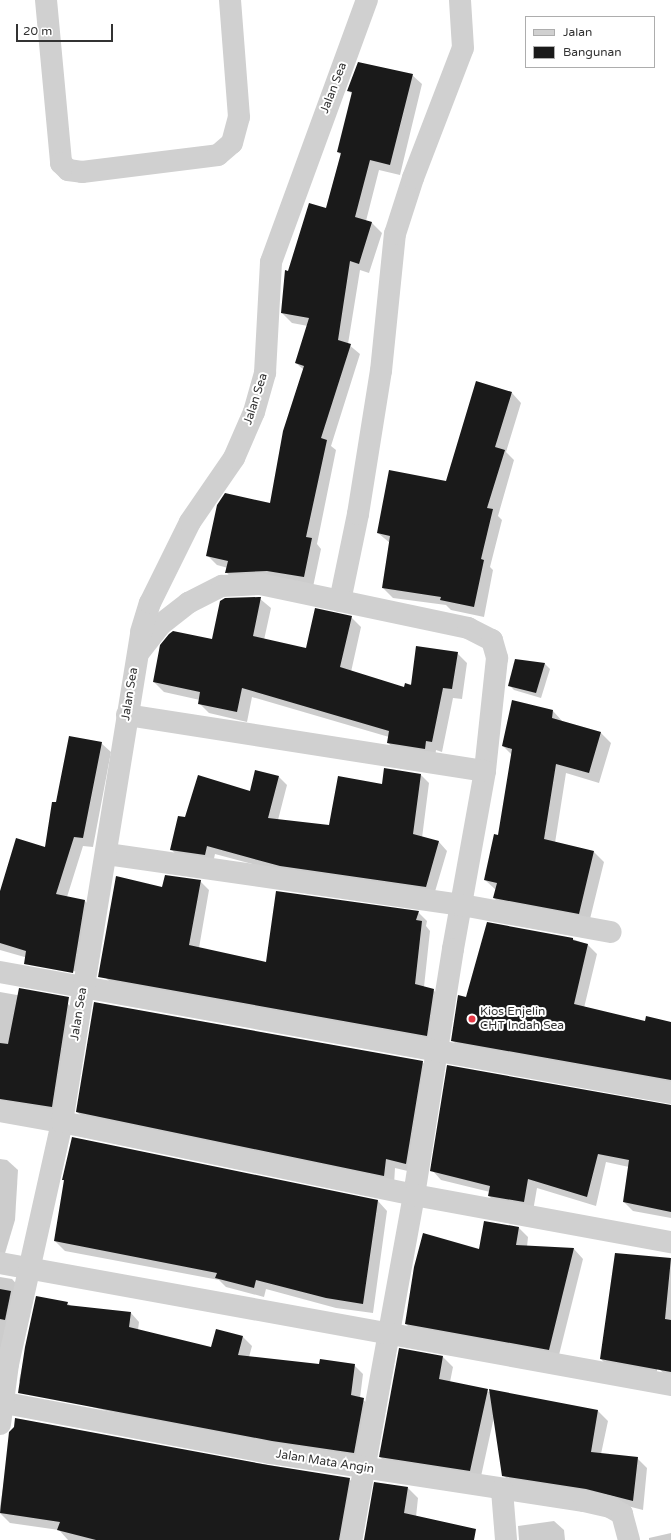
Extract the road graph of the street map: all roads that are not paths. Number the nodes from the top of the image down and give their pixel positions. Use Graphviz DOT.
graph roads {
  1 [pos="46,0"];
  2 [pos="230,0"];
  3 [pos="367,0"];
  4 [pos="460,0"];
  5 [pos="340,601"];
  6 [pos="137,655"];
  7 [pos="127,714"];
  8 [pos="485,771"];
  9 [pos="107,854"];
  10 [pos="462,905"];
  11 [pos="611,932"];
  12 [pos="0,972"];
  13 [pos="84,985"];
  14 [pos="438,1049"];
  15 [pos="671,1093"];
  16 [pos="0,1111"];
  17 [pos="62,1122"];
  18 [pos="414,1195"];
  19 [pos="671,1242"];
  20 [pos="0,1263"];
  21 [pos="31,1269"];
  22 [pos="390,1333"];
  23 [pos="671,1385"];
  24 [pos="1,1402"];
  25 [pos="0,1424"];
  26 [pos="363,1468"];
  27 [pos="502,1490"];
  28 [pos="351,1540"];
  29 [pos="506,1540"];
  30 [pos="629,1540"];
  1 -- 2 [label="street"];
  3 -- 6 [label="street, Jalan Sea"];
  4 -- 5 [label="street"];
  5 -- 6 [label="street"];
  5 -- 8 [label="street"];
  6 -- 7 [label="street, Jalan Sea"];
  7 -- 8 [label="street"];
  7 -- 9 [label="street, Jalan Sea"];
  8 -- 10 [label="street"];
  9 -- 10 [label="street"];
  9 -- 13 [label="street, Jalan Sea"];
  10 -- 11 [label="street"];
  10 -- 14 [label="street"];
  12 -- 13 [label="street"];
  13 -- 14 [label="street"];
  13 -- 17 [label="street, Jalan Sea"];
  14 -- 15 [label="street"];
  14 -- 18 [label="street"];
  16 -- 17 [label="street"];
  17 -- 18 [label="street"];
  17 -- 21 [label="street, Jalan Sea"];
  18 -- 19 [label="street"];
  18 -- 22 [label="street"];
  20 -- 21 [label="street"];
  21 -- 22 [label="street"];
  21 -- 24 [label="street, Jalan Sea"];
  22 -- 23 [label="street"];
  22 -- 26 [label="street"];
  24 -- 25 [label="street, Jalan Sea"];
  24 -- 26 [label="street, Jalan Mata Angin"];
  26 -- 27 [label="street, Jalan Mata Angin"];
  26 -- 28 [label="street"];
  27 -- 29 [label="street"];
  27 -- 30 [label="street, Jalan Mata Angin"];
}
